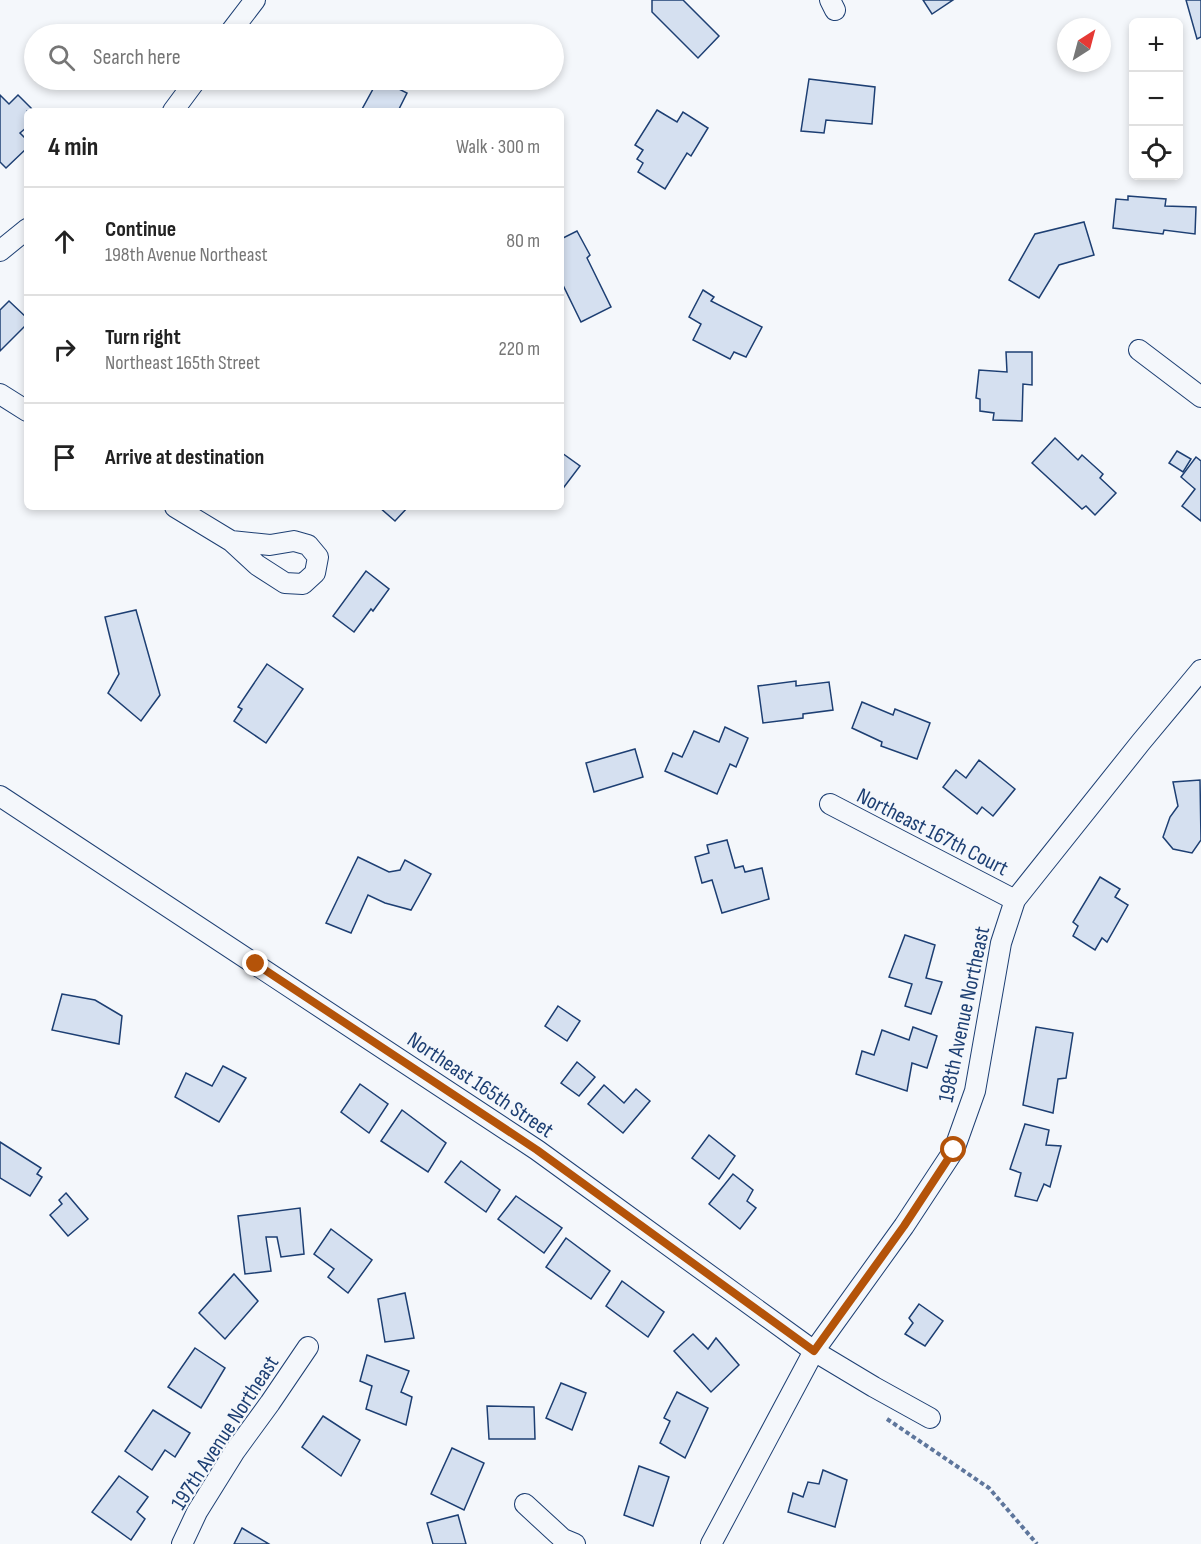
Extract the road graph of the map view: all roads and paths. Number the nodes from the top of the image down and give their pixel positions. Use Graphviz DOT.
graph roads {
  1 [pos="255,0"];
  2 [pos="237,24"];
  3 [pos="189,90"];
  4 [pos="175,108"];
  5 [pos="24,231"];
  6 [pos="0,251"];
  7 [pos="1139,350"];
  8 [pos="0,394"];
  9 [pos="1201,397"];
  10 [pos="24,409"];
  11 [pos="180,510"];
  12 [pos="231,541"];
  13 [pos="1201,670"];
  14 [pos="0,796"];
  15 [pos="830,804"];
  16 [pos="1015,900"];
  17 [pos="308,1347"];
  18 [pos="814,1351"];
  19 [pos="883,1417"];
  20 [pos="930,1418"];
  21 [pos="525,1504"];
  22 [pos="182,1544"];
  23 [pos="575,1544"];
  24 [pos="711,1544"];
  25 [pos="1037,1544"];
  1 -- 2 [label="street"];
  3 -- 4 [label="street"];
  5 -- 6 [label="street"];
  7 -- 9 [label="street"];
  8 -- 10 [label="street"];
  11 -- 12 [label="street"];
  13 -- 16 [label="street, 198th Avenue Northeast"];
  14 -- 18 [label="street, Northeast 165th Street"];
  15 -- 16 [label="street, Northeast 167th Court"];
  16 -- 18 [label="street, 198th Avenue Northeast"];
  17 -- 22 [label="street, 197th Avenue Northeast"];
  18 -- 20 [label="street, Northeast 165th Street"];
  18 -- 24 [label="street, 198th Avenue Northeast"];
  19 -- 25 [label="path"];
  21 -- 23 [label="street"];
}
